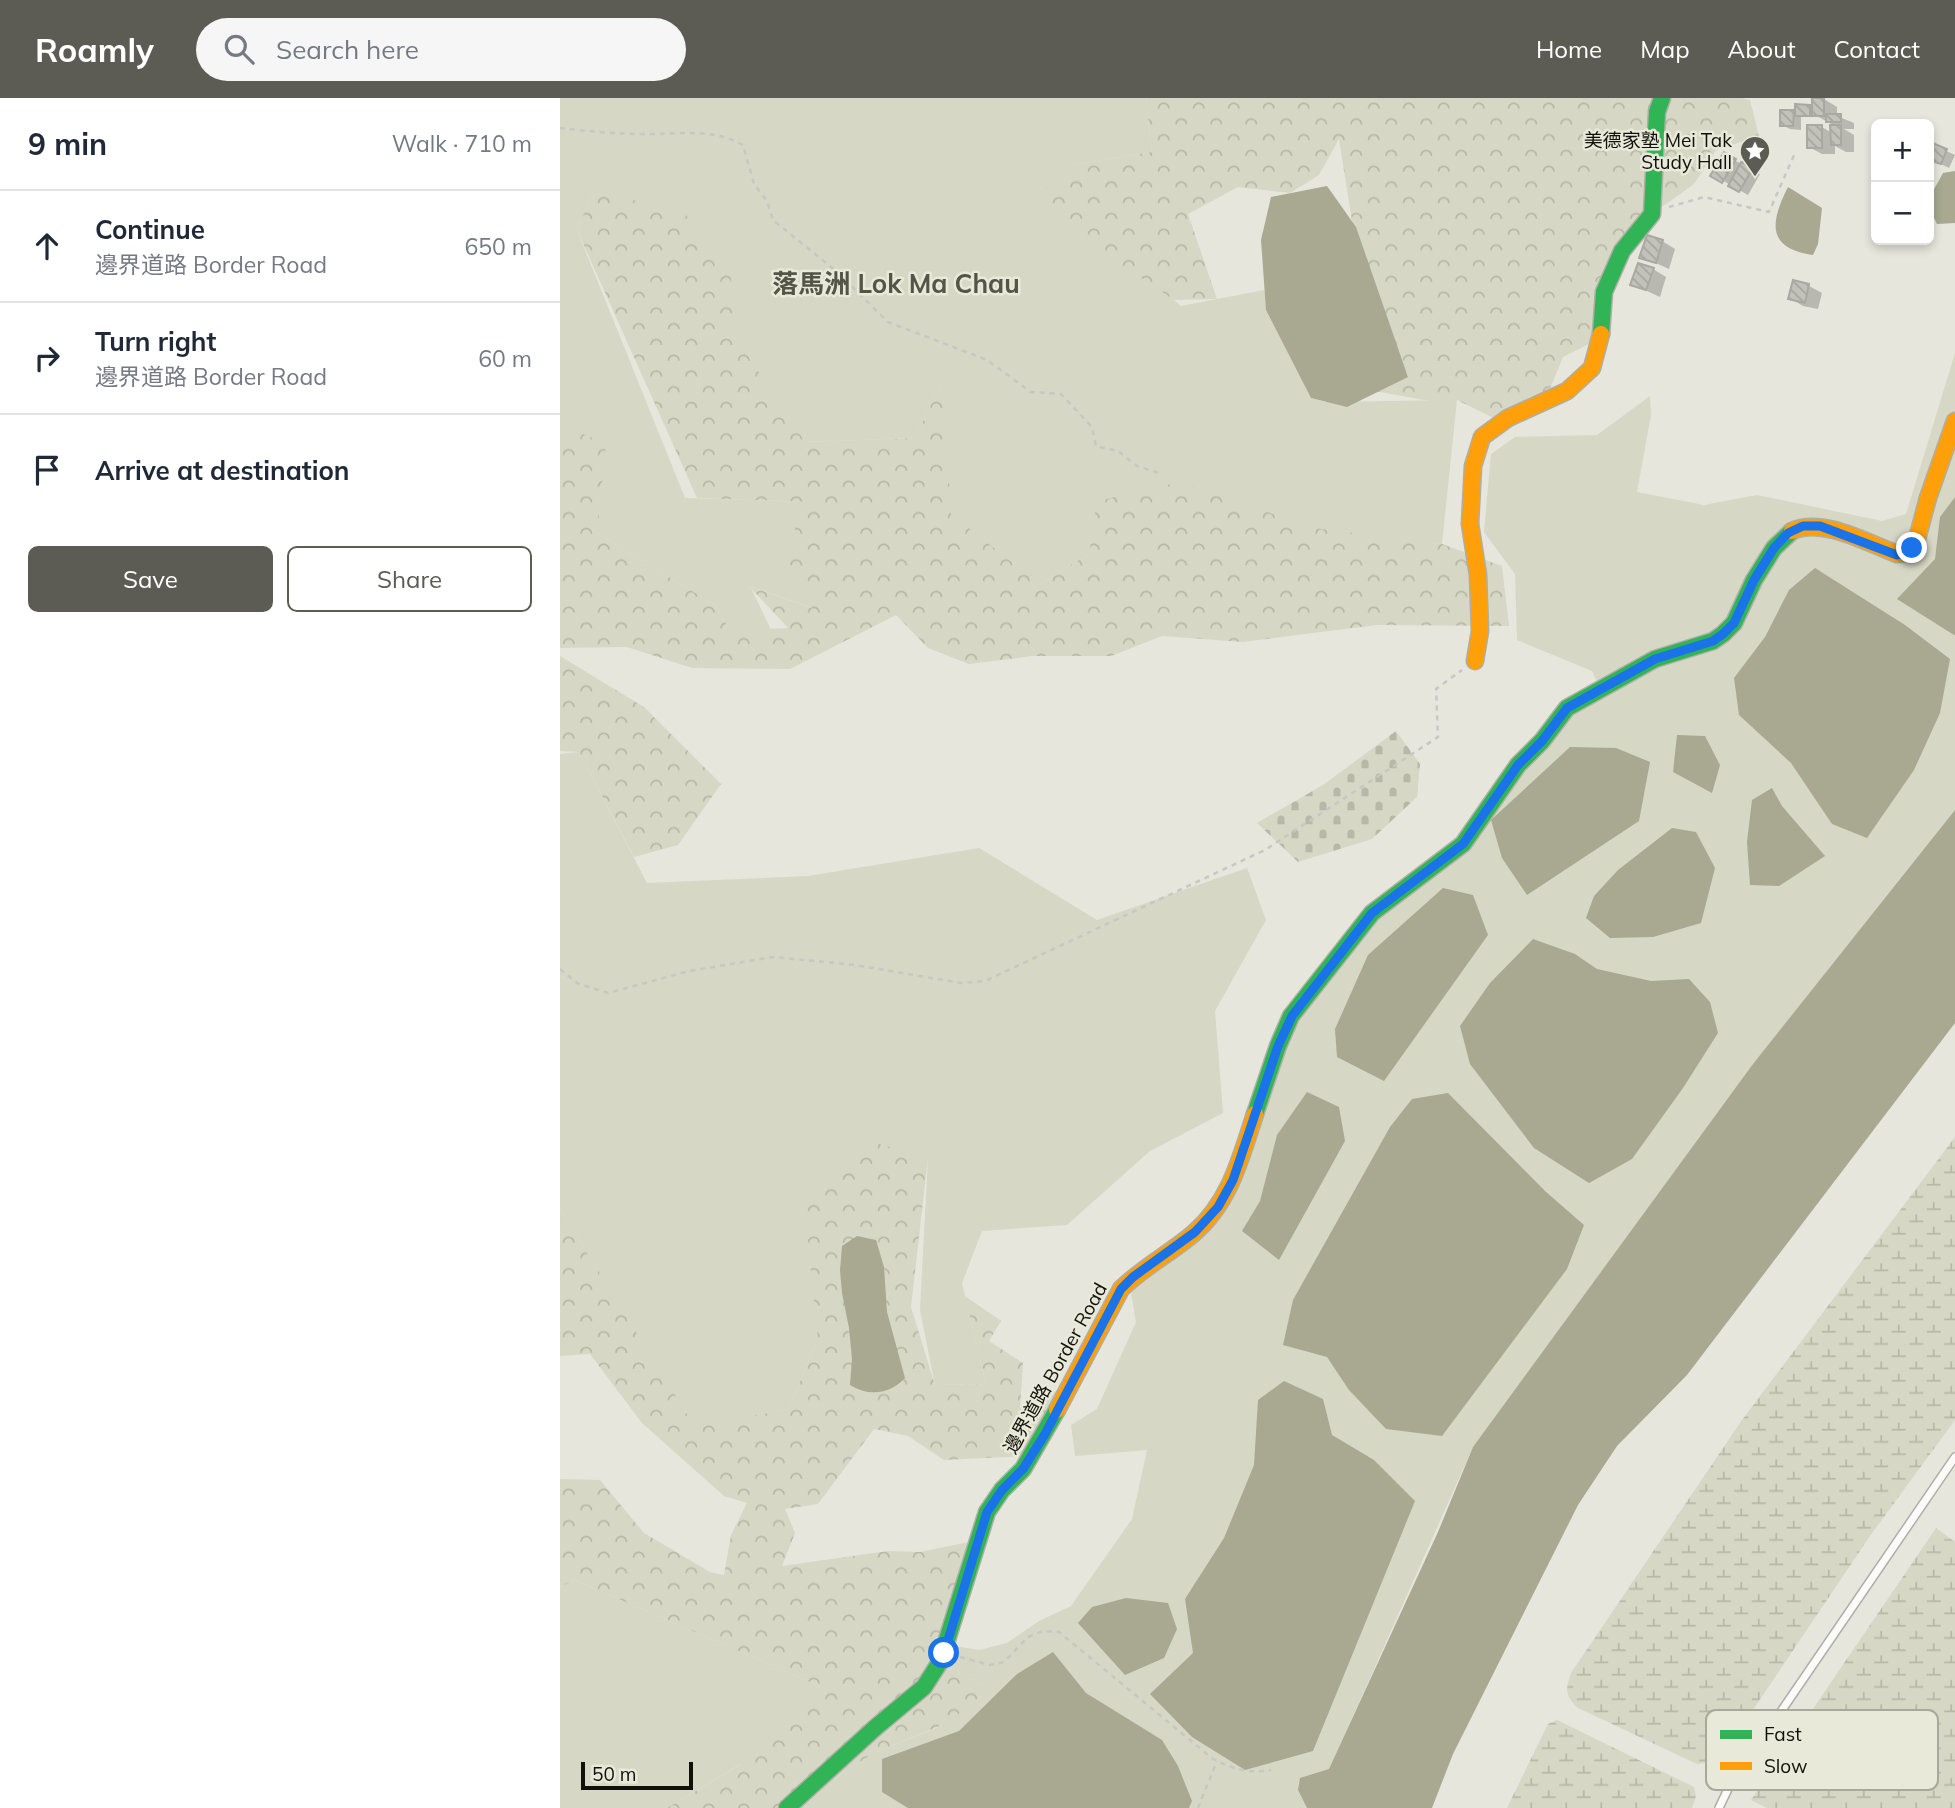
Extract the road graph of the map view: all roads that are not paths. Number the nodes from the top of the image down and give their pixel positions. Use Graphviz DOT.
graph roads {
  1 [pos="1662,98"];
  2 [pos="1955,421"];
  3 [pos="1475,661"];
  4 [pos="1955,1457"];
  5 [pos="1782,1710"];
  6 [pos="1728,1790"];
  7 [pos="787,1808"];
  8 [pos="1719,1808"];
  1 -- 3 [label="street"];
  2 -- 7 [label="street, 邊界道路 Border Road"];
  4 -- 5 [label="lane"];
  6 -- 8 [label="lane"];
}
